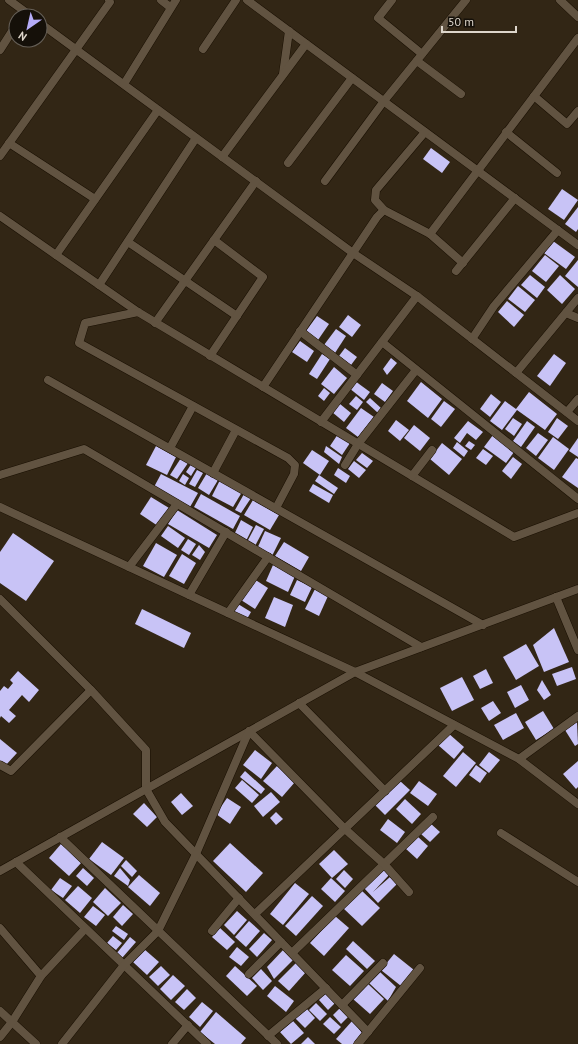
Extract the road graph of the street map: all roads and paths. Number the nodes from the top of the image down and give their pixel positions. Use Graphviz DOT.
graph roads {
  1 [pos="9,0"];
  2 [pos="109,0"];
  3 [pos="161,0"];
  4 [pos="176,0"];
  5 [pos="236,0"];
  6 [pos="392,0"];
  7 [pos="466,0"];
  8 [pos="560,0"];
  9 [pos="250,1"];
  10 [pos="170,7"];
  11 [pos="18,8"];
  12 [pos="578,17"];
  13 [pos="48,29"];
  14 [pos="289,31"];
  15 [pos="8,38"];
  16 [pos="578,38"];
  17 [pos="306,44"];
  18 [pos="203,49"];
  19 [pos="0,50"];
  20 [pos="77,50"];
  21 [pos="422,54"];
  22 [pos="417,61"];
  23 [pos="283,75"];
  24 [pos="352,78"];
  25 [pos="124,84"];
  26 [pos="461,94"];
  27 [pos="534,96"];
  28 [pos="384,101"];
  29 [pos="158,110"];
  30 [pos="578,111"];
  31 [pos="425,132"];
  32 [pos="506,132"];
  33 [pos="196,138"];
  34 [pos="9,143"];
  35 [pos="0,156"];
  36 [pos="222,157"];
  37 [pos="288,163"];
  38 [pos="477,170"];
  39 [pos="557,173"];
  40 [pos="325,181"];
  41 [pos="256,182"];
  42 [pos="515,198"];
  43 [pos="95,199"];
  44 [pos="384,210"];
  45 [pos="0,216"];
  46 [pos="558,230"];
  47 [pos="430,234"];
  48 [pos="214,240"];
  49 [pos="128,242"];
  50 [pos="578,245"];
  51 [pos="353,253"];
  52 [pos="56,255"];
  53 [pos="463,263"];
  54 [pos="456,271"];
  55 [pos="184,281"];
  56 [pos="99,285"];
  57 [pos="417,296"];
  58 [pos="578,298"];
  59 [pos="138,312"];
  60 [pos="566,313"];
  61 [pos="237,316"];
  62 [pos="578,318"];
  63 [pos="155,323"];
  64 [pos="300,331"];
  65 [pos="472,339"];
  66 [pos="382,342"];
  67 [pos="216,347"];
  68 [pos="202,351"];
  69 [pos="210,356"];
  70 [pos="416,370"];
  71 [pos="516,373"];
  72 [pos="357,375"];
  73 [pos="48,380"];
  74 [pos="263,387"];
  75 [pos="578,400"];
  76 [pos="193,406"];
  77 [pos="567,412"];
  78 [pos="578,421"];
  79 [pos="321,422"];
  80 [pos="236,430"];
  81 [pos="358,444"];
  82 [pos="170,448"];
  83 [pos="432,450"];
  84 [pos="345,464"];
  85 [pos="213,473"];
  86 [pos="0,476"];
  87 [pos="412,476"];
  88 [pos="578,499"];
  89 [pos="177,504"];
  90 [pos="0,506"];
  91 [pos="276,508"];
  92 [pos="578,513"];
  93 [pos="226,532"];
  94 [pos="268,557"];
  95 [pos="129,567"];
  96 [pos="578,589"];
  97 [pos="189,594"];
  98 [pos="556,597"];
  99 [pos="0,599"];
  100 [pos="228,613"];
  101 [pos="483,624"];
  102 [pos="421,648"];
  103 [pos="578,650"];
  104 [pos="355,672"];
  105 [pos="91,690"];
  106 [pos="299,703"];
  107 [pos="578,716"];
  108 [pos="454,725"];
  109 [pos="249,731"];
  110 [pos="519,759"];
  111 [pos="0,765"];
  112 [pos="146,789"];
  113 [pos="385,791"];
  114 [pos="578,804"];
  115 [pos="433,817"];
  116 [pos="345,829"];
  117 [pos="501,833"];
  118 [pos="60,837"];
  119 [pos="196,854"];
  120 [pos="16,862"];
  121 [pos="384,864"];
  122 [pos="0,871"];
  123 [pos="578,882"];
  124 [pos="409,892"];
  125 [pos="239,898"];
  126 [pos="254,914"];
  127 [pos="0,928"];
  128 [pos="85,928"];
  129 [pos="158,931"];
  130 [pos="212,931"];
  131 [pos="281,942"];
  132 [pos="292,952"];
  133 [pos="383,963"];
  134 [pos="124,965"];
  135 [pos="420,968"];
  136 [pos="249,974"];
  137 [pos="41,976"];
  138 [pos="326,988"];
  139 [pos="342,1005"];
  140 [pos="0,1011"];
  141 [pos="12,1022"];
  142 [pos="188,1025"];
  143 [pos="368,1032"];
  144 [pos="268,1036"];
  145 [pos="0,1037"];
  146 [pos="36,1044"];
  147 [pos="62,1044"];
  148 [pos="172,1044"];
  149 [pos="207,1044"];
  150 [pos="277,1044"];
  151 [pos="358,1044"];
  1 -- 11 [label="street"];
  2 -- 20 [label="street"];
  3 -- 10 [label="street"];
  4 -- 10 [label="street"];
  5 -- 18 [label="street"];
  6 -- 21 [label="street"];
  7 -- 21 [label="street"];
  8 -- 12 [label="street"];
  9 -- 14 [label="street"];
  10 -- 25 [label="street"];
  13 -- 20 [label="street"];
  14 -- 17 [label="street"];
  14 -- 23 [label="street"];
  15 -- 19 [label="street"];
  16 -- 27 [label="street"];
  17 -- 23 [label="street"];
  17 -- 24 [label="street"];
  20 -- 25 [label="street"];
  20 -- 34 [label="street"];
  21 -- 22 [label="street"];
  22 -- 26 [label="street"];
  22 -- 28 [label="street"];
  23 -- 36 [label="street"];
  24 -- 28 [label="street"];
  24 -- 37 [label="street"];
  25 -- 29 [label="street"];
  27 -- 30 [label="street"];
  27 -- 32 [label="street"];
  28 -- 31 [label="street"];
  28 -- 40 [label="street"];
  29 -- 33 [label="street"];
  29 -- 43 [label="street"];
  31 -- 38 [label="street"];
  31 -- 44 [label="street"];
  32 -- 38 [label="street"];
  32 -- 39 [label="street"];
  33 -- 36 [label="street"];
  33 -- 49 [label="street"];
  34 -- 35 [label="street"];
  34 -- 43 [label="street"];
  36 -- 41 [label="street"];
  38 -- 42 [label="street"];
  38 -- 47 [label="street"];
  41 -- 48 [label="street"];
  41 -- 51 [label="street"];
  42 -- 46 [label="street"];
  42 -- 53 [label="street"];
  43 -- 52 [label="street"];
  44 -- 47 [label="street"];
  44 -- 51 [label="street"];
  45 -- 52 [label="street"];
  46 -- 50 [label="street"];
  46 -- 65 [label="street"];
  47 -- 53 [label="street"];
  48 -- 55 [label="street"];
  48 -- 61 [label="street"];
  49 -- 55 [label="street"];
  49 -- 56 [label="street"];
  51 -- 57 [label="street"];
  51 -- 64 [label="street"];
  52 -- 56 [label="street"];
  53 -- 54 [label="street"];
  55 -- 61 [label="street"];
  55 -- 63 [label="street"];
  56 -- 59 [label="street"];
  57 -- 65 [label="street"];
  57 -- 66 [label="street"];
  58 -- 60 [label="street"];
  59 -- 63 [label="street"];
  59 -- 76 [label="street"];
  60 -- 62 [label="street"];
  60 -- 71 [label="street"];
  61 -- 67 [label="street"];
  63 -- 68 [label="street"];
  64 -- 72 [label="street"];
  64 -- 74 [label="street"];
  65 -- 71 [label="street"];
  66 -- 70 [label="street"];
  66 -- 72 [label="street"];
  67 -- 68 [label="street"];
  67 -- 69 [label="street"];
  68 -- 69 [label="street"];
  69 -- 74 [label="street"];
  70 -- 81 [label="street"];
  70 -- 88 [label="street"];
  71 -- 77 [label="street"];
  72 -- 79 [label="street"];
  73 -- 82 [label="street"];
  74 -- 79 [label="street"];
  75 -- 77 [label="street"];
  76 -- 80 [label="street"];
  76 -- 82 [label="street"];
  77 -- 78 [label="street"];
  79 -- 81 [label="street"];
  80 -- 85 [label="street"];
  80 -- 91 [label="street"];
  81 -- 84 [label="street"];
  81 -- 87 [label="street"];
  82 -- 85 [label="street"];
  83 -- 87 [label="street"];
  85 -- 91 [label="street"];
  86 -- 89 [label="street"];
  87 -- 92 [label="street"];
  89 -- 93 [label="street"];
  89 -- 95 [label="street"];
  90 -- 95 [label="street"];
  91 -- 101 [label="street"];
  93 -- 94 [label="street"];
  93 -- 97 [label="street"];
  94 -- 100 [label="street"];
  94 -- 102 [label="street"];
  95 -- 97 [label="street"];
  96 -- 98 [label="street"];
  97 -- 100 [label="street"];
  98 -- 101 [label="street"];
  98 -- 103 [label="street"];
  99 -- 105 [label="street"];
  100 -- 104 [label="street"];
  101 -- 102 [label="street"];
  102 -- 104 [label="street"];
  104 -- 106 [label="street"];
  104 -- 108 [label="street"];
  105 -- 111 [label="street"];
  105 -- 112 [label="street"];
  106 -- 109 [label="street"];
  106 -- 113 [label="street"];
  107 -- 110 [label="street"];
  108 -- 110 [label="street"];
  108 -- 113 [label="street"];
  109 -- 112 [label="street"];
  109 -- 116 [label="street"];
  109 -- 119 [label="street"];
  110 -- 114 [label="street"];
  112 -- 118 [label="street"];
  112 -- 119 [label="street"];
  113 -- 116 [label="street"];
  115 -- 121 [label="street"];
  116 -- 121 [label="street"];
  116 -- 126 [label="street"];
  117 -- 123 [label="street"];
  118 -- 120 [label="street"];
  118 -- 129 [label="street"];
  119 -- 125 [label="street"];
  119 -- 129 [label="street"];
  120 -- 122 [label="street"];
  120 -- 128 [label="street"];
  121 -- 124 [label="street"];
  121 -- 132 [label="street"];
  125 -- 126 [label="street"];
  125 -- 130 [label="street"];
  126 -- 131 [label="street"];
  127 -- 137 [label="street"];
  128 -- 134 [label="street"];
  128 -- 137 [label="street"];
  129 -- 134 [label="street"];
  129 -- 144 [label="street"];
  131 -- 132 [label="street"];
  131 -- 136 [label="street"];
  132 -- 138 [label="street"];
  133 -- 139 [label="street"];
  134 -- 142 [label="street"];
  134 -- 147 [label="street"];
  135 -- 143 [label="street"];
  137 -- 141 [label="street"];
  138 -- 139 [label="street"];
  138 -- 144 [label="street"];
  139 -- 143 [label="street"];
  140 -- 141 [label="street"];
  141 -- 145 [label="street"];
  141 -- 146 [label="street"];
  142 -- 148 [label="street"];
  142 -- 149 [label="street"];
  143 -- 151 [label="street"];
  144 -- 150 [label="street"];
}
